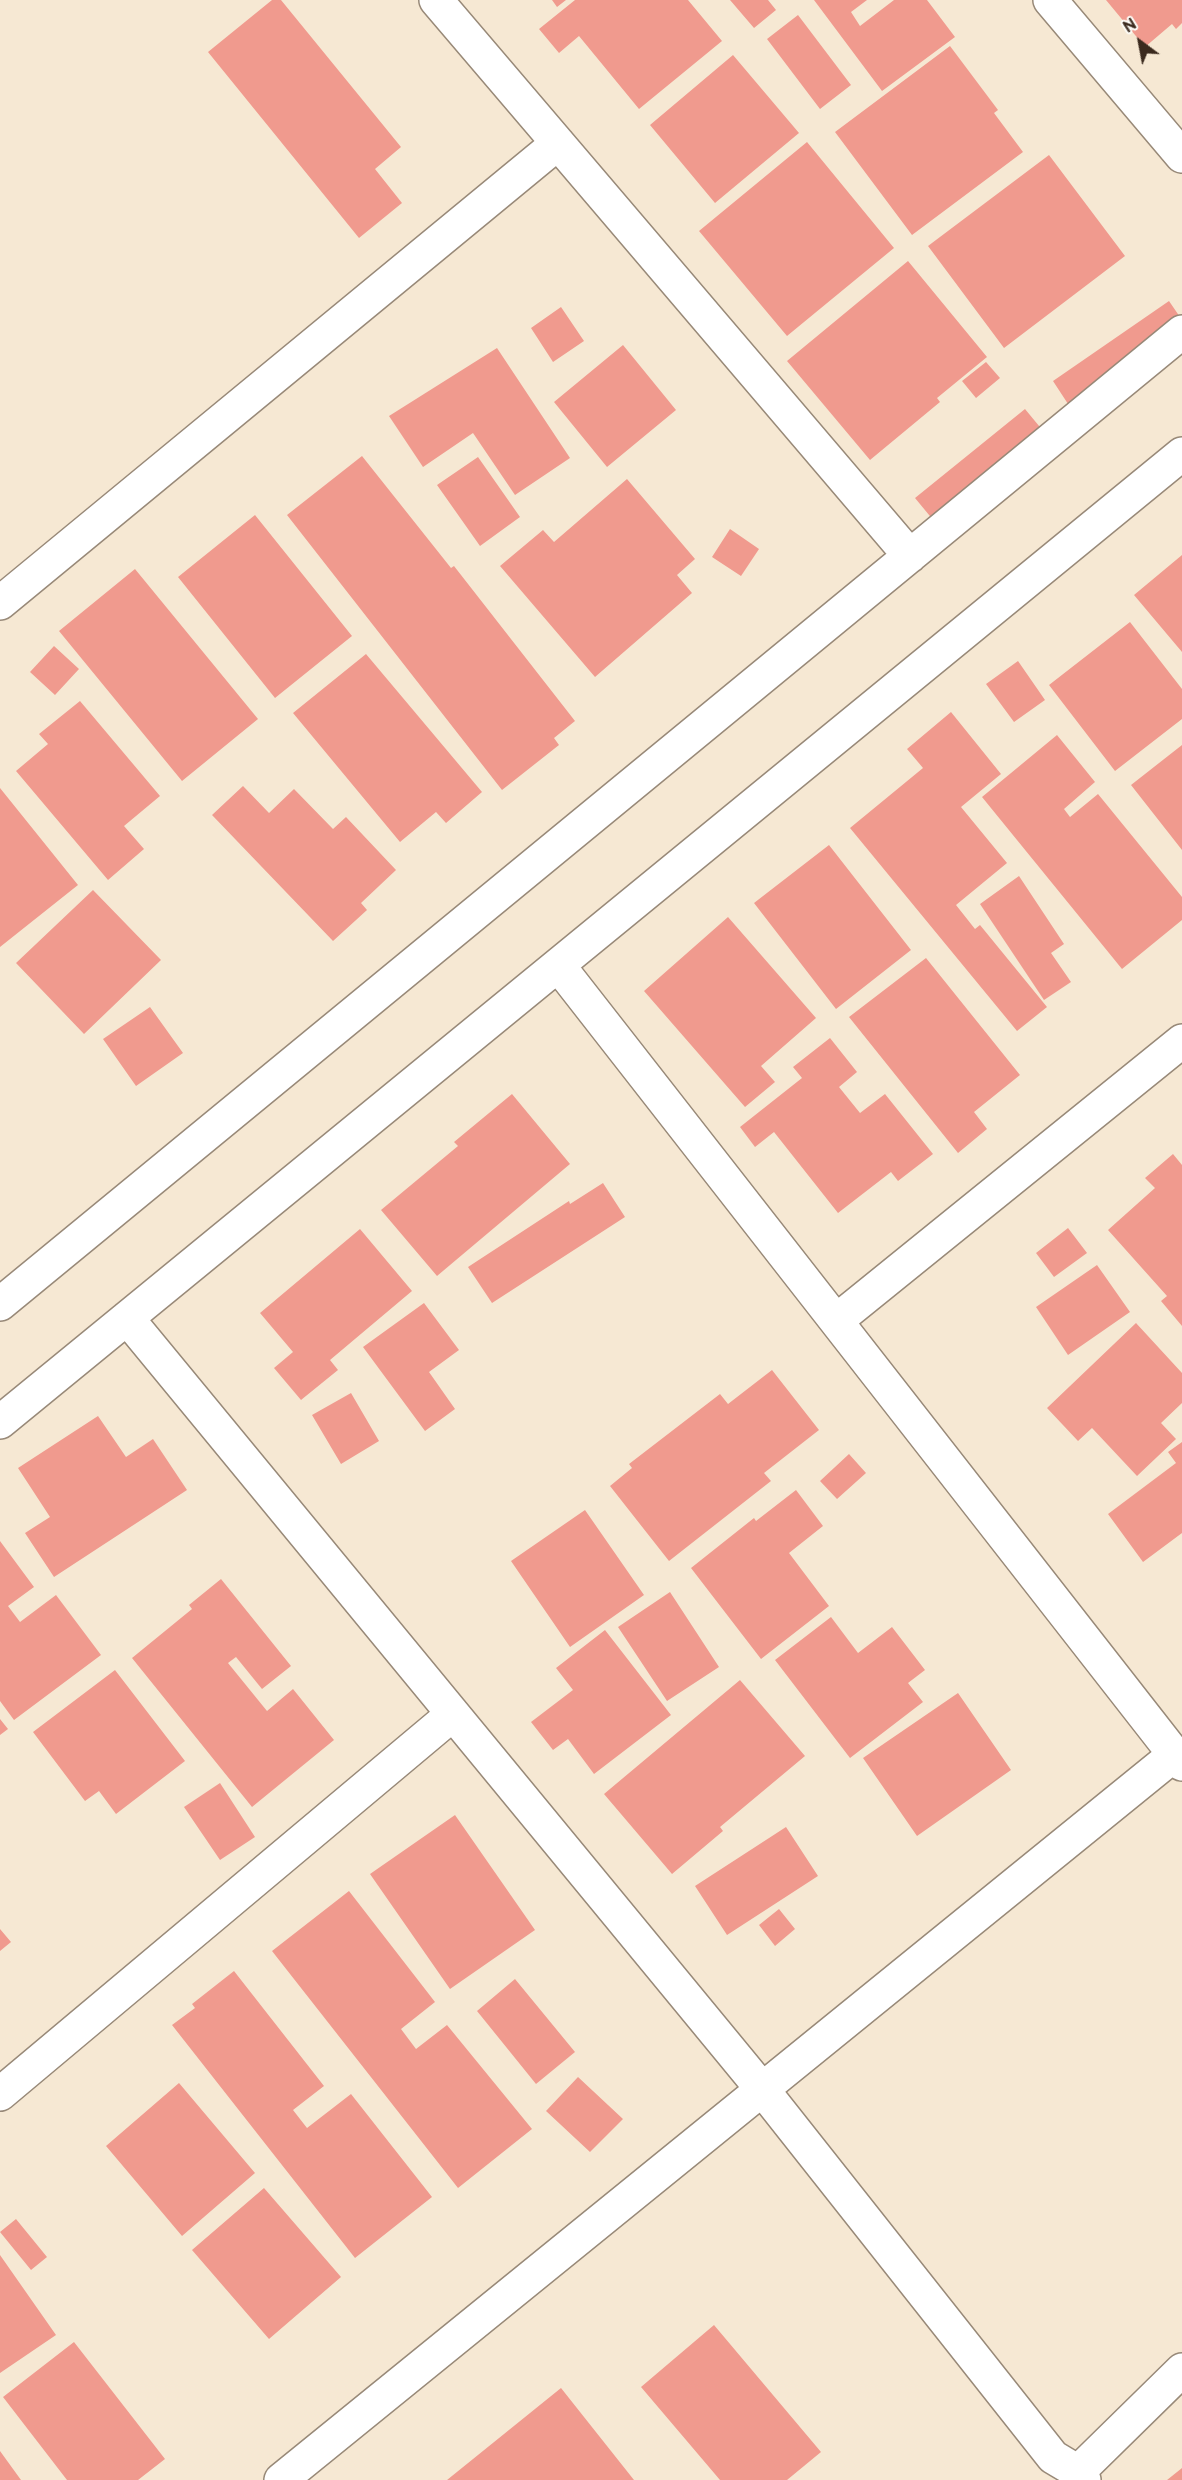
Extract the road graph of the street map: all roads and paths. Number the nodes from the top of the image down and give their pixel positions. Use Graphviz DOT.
graph roads {
  1 [pos="436,0"];
  2 [pos="1050,0"];
  3 [pos="558,143"];
  4 [pos="1182,156"];
  5 [pos="1182,332"];
  6 [pos="1182,454"];
  7 [pos="910,556"];
  8 [pos="0,603"];
  9 [pos="558,965"];
  10 [pos="1182,1041"];
  11 [pos="0,1304"];
  12 [pos="127,1318"];
  13 [pos="836,1321"];
  14 [pos="0,1422"];
  15 [pos="453,1714"];
  16 [pos="1178,1759"];
  17 [pos="762,2089"];
  18 [pos="0,2094"];
  19 [pos="1182,2370"];
  20 [pos="1081,2476"];
  21 [pos="281,2480"];
  1 -- 3 [label="street"];
  2 -- 4 [label="street"];
  3 -- 7 [label="street"];
  3 -- 8 [label="street"];
  5 -- 7 [label="street"];
  6 -- 9 [label="street"];
  7 -- 11 [label="street"];
  9 -- 12 [label="street"];
  9 -- 13 [label="street"];
  10 -- 13 [label="street"];
  12 -- 14 [label="street"];
  12 -- 15 [label="street"];
  13 -- 16 [label="street"];
  15 -- 17 [label="street"];
  15 -- 18 [label="street"];
  16 -- 17 [label="street"];
  17 -- 20 [label="street"];
  17 -- 21 [label="street"];
  19 -- 20 [label="street"];
}
